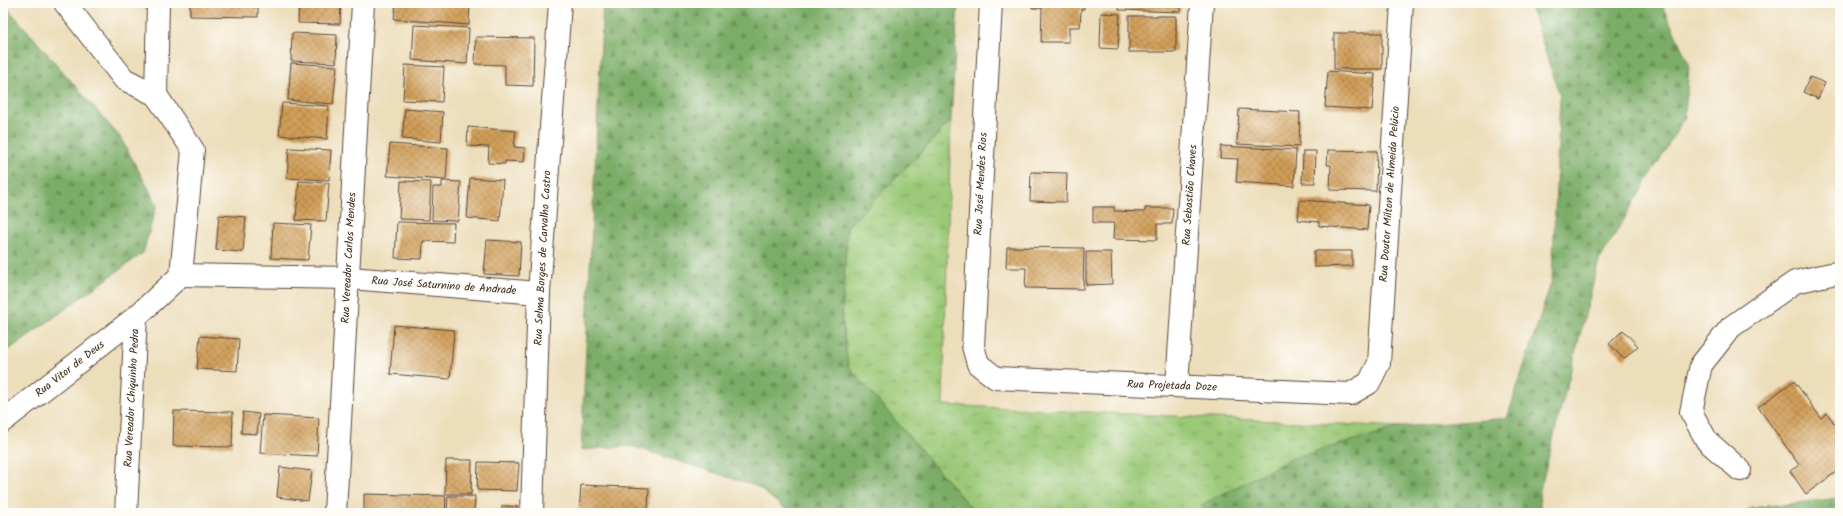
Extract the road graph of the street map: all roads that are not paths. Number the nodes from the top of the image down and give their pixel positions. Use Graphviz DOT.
graph roads {
  1 [pos="65,3"];
  2 [pos="158,3"];
  3 [pos="363,3"];
  4 [pos="560,3"];
  5 [pos="991,3"];
  6 [pos="1202,3"];
  7 [pos="1402,3"];
  8 [pos="156,95"];
  9 [pos="1840,272"];
  10 [pos="181,275"];
  11 [pos="349,278"];
  12 [pos="539,293"];
  13 [pos="136,317"];
  14 [pos="978,364"];
  15 [pos="1369,384"];
  16 [pos="1177,386"];
  17 [pos="3,422"];
  18 [pos="1740,470"];
  19 [pos="126,513"];
  20 [pos="335,513"];
  21 [pos="532,513"];
  1 -- 8 [label="street"];
  2 -- 8 [label="street"];
  3 -- 11 [label="street, Rua Vereador Carlos Mendes"];
  4 -- 12 [label="street, Rua Selma Borges de Carvalho Castro"];
  5 -- 14 [label="street, Rua José Mendes Rios"];
  6 -- 16 [label="street, Rua Sebastião Chaves"];
  7 -- 15 [label="street, Rua Doutor Milton de Almeida Pelúcio"];
  8 -- 10 [label="street"];
  9 -- 18 [label="street"];
  10 -- 11 [label="street, Rua José Saturnino de Andrade"];
  10 -- 13 [label="street, Rua Vereador Chiquinho Pedra"];
  11 -- 12 [label="street, Rua José Saturnino de Andrade"];
  11 -- 20 [label="street, Rua Vereador Carlos Mendes"];
  12 -- 21 [label="street, Rua Selma Borges de Carvalho Castro"];
  13 -- 17 [label="street, Rua Vitor de Deus"];
  13 -- 19 [label="street, Rua Vereador Chiquinho Pedra"];
  14 -- 16 [label="street, Rua Projetada Doze"];
  15 -- 16 [label="street, Rua Projetada Doze"];
}
